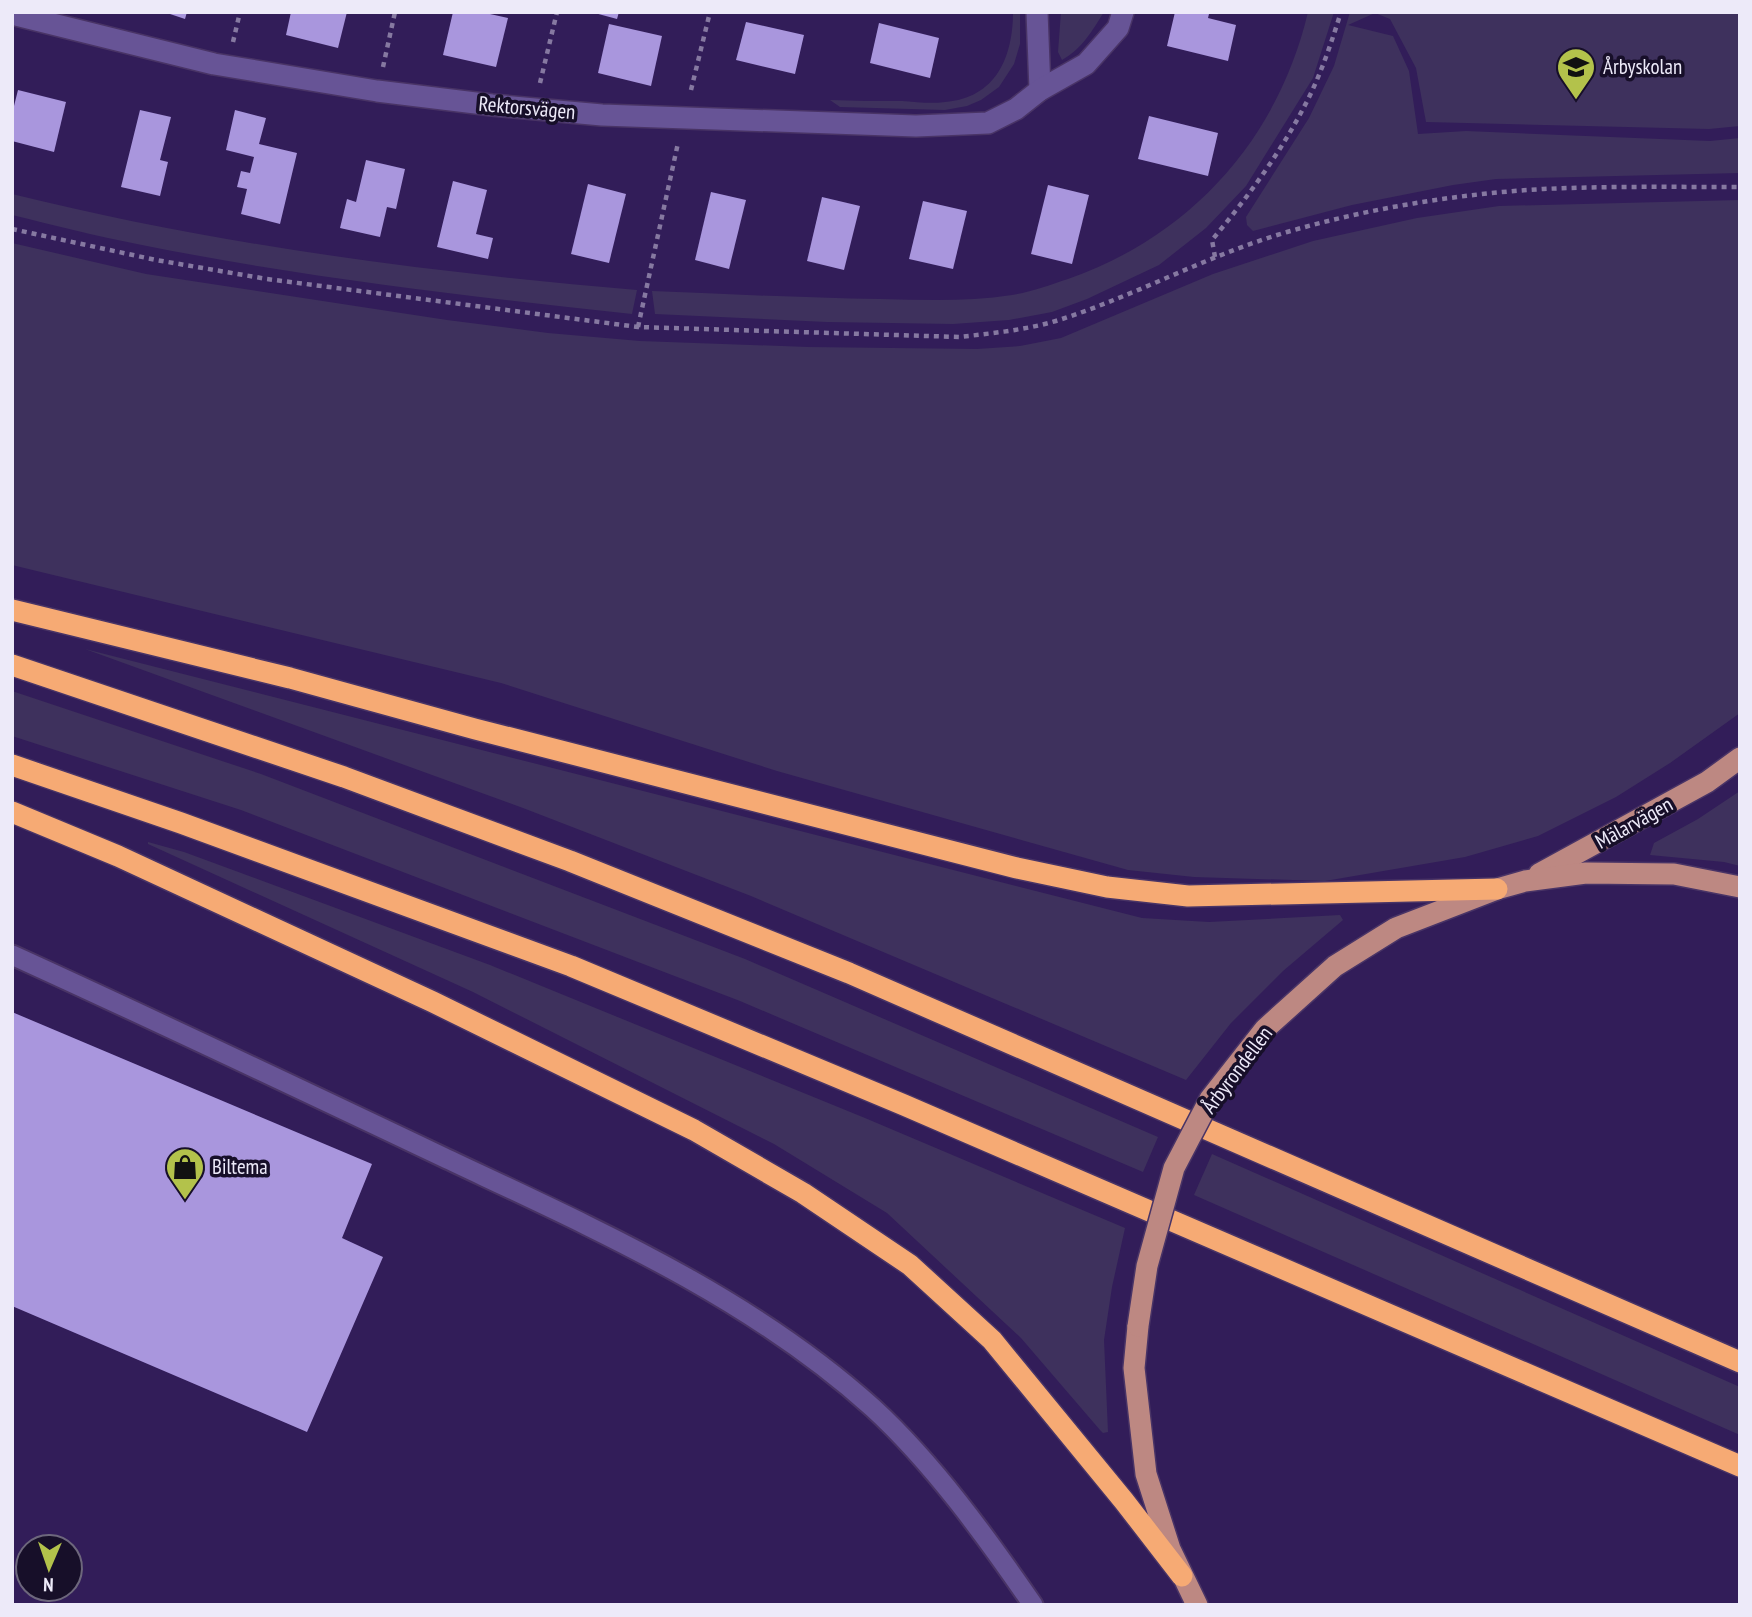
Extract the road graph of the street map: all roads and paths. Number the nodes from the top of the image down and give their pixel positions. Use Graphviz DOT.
graph roads {
  1 [pos="395,12"];
  2 [pos="557,12"];
  3 [pos="710,12"];
  4 [pos="1037,12"];
  5 [pos="1123,12"];
  6 [pos="1342,12"];
  7 [pos="12,14"];
  8 [pos="1040,90"];
  9 [pos="377,91"];
  10 [pos="533,109"];
  11 [pos="684,120"];
  12 [pos="1740,187"];
  13 [pos="12,229"];
  14 [pos="1215,257"];
  15 [pos="638,327"];
  16 [pos="12,610"];
  17 [pos="12,665"];
  18 [pos="1740,758"];
  19 [pos="12,765"];
  20 [pos="12,812"];
  21 [pos="1525,881"];
  22 [pos="1740,887"];
  23 [pos="1497,889"];
  24 [pos="12,955"];
  25 [pos="1740,1362"];
  26 [pos="1740,1466"];
  27 [pos="1182,1576"];
  28 [pos="1033,1605"];
  29 [pos="1197,1605"];
  1 -- 9 [label="path"];
  2 -- 10 [label="path"];
  3 -- 11 [label="path"];
  4 -- 8 [label="street"];
  5 -- 8 [label="street, Rektorsvägen"];
  6 -- 14 [label="path"];
  7 -- 9 [label="street, Rektorsvägen"];
  8 -- 11 [label="street, Rektorsvägen"];
  9 -- 10 [label="street, Rektorsvägen"];
  10 -- 11 [label="street, Rektorsvägen"];
  11 -- 15 [label="path"];
  12 -- 14 [label="path"];
  13 -- 15 [label="path"];
  14 -- 15 [label="path"];
  16 -- 23 [label="highway"];
  17 -- 25 [label="highway"];
  18 -- 21 [label="main road, Mälarvägen"];
  19 -- 26 [label="highway"];
  20 -- 27 [label="highway"];
  21 -- 22 [label="main road, Årbyrondellen"];
  21 -- 23 [label="main road, Årbyrondellen"];
  23 -- 27 [label="main road, Årbyrondellen, bridge"];
  24 -- 28 [label="lane"];
  27 -- 29 [label="main road, Årbyrondellen"];
}
